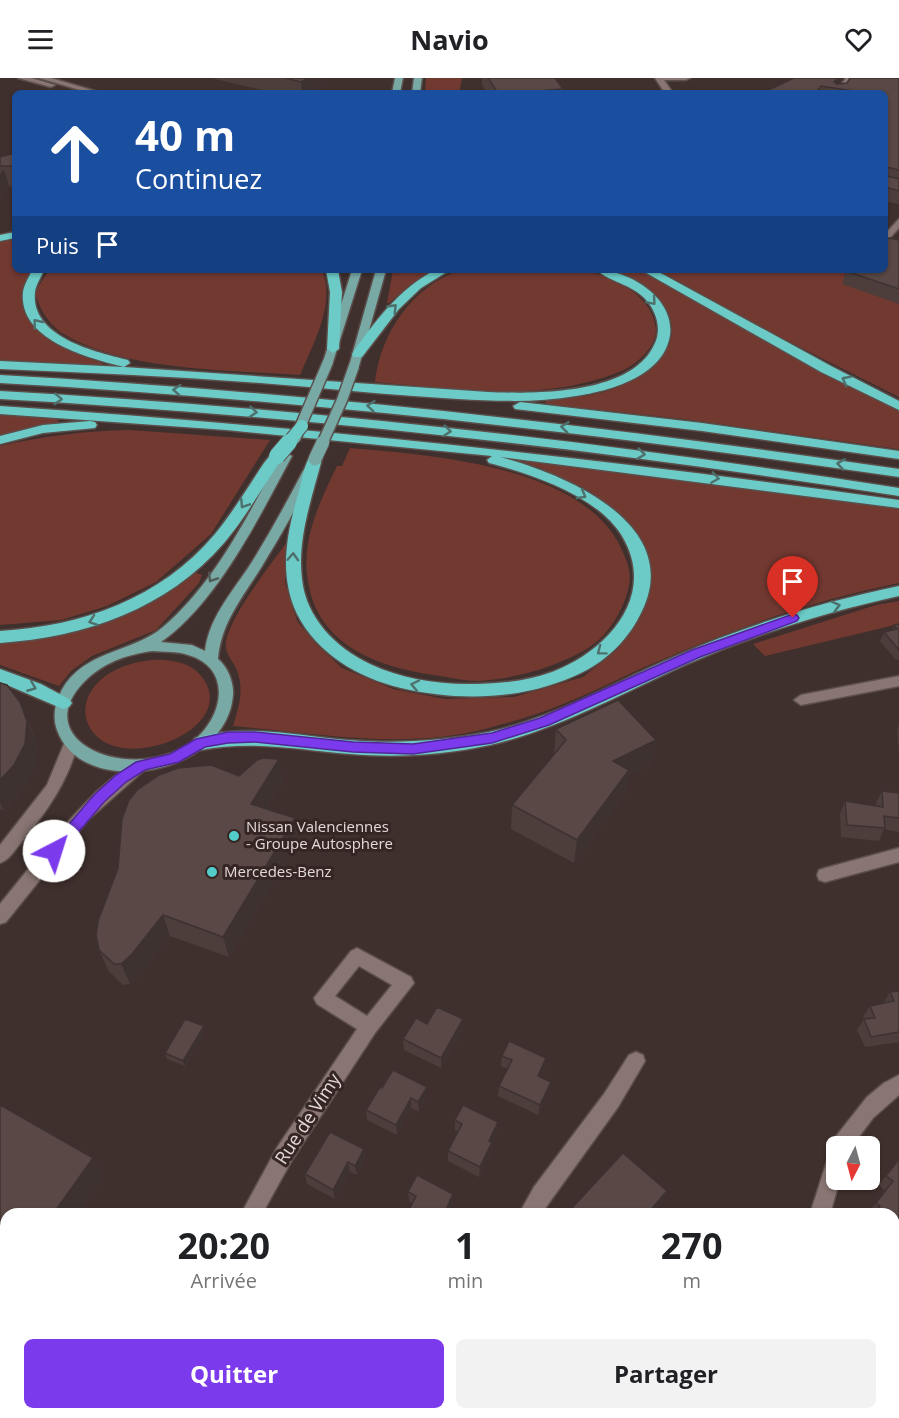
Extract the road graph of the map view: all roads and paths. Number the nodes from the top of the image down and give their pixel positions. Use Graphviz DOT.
graph roads {
  1 [pos="22,78"];
  2 [pos="42,78"];
  3 [pos="660,78"];
  4 [pos="686,78"];
  5 [pos="852,78"];
  6 [pos="85,80"];
  7 [pos="686,87"];
  8 [pos="71,89"];
  9 [pos="841,90"];
  10 [pos="899,222"];
  11 [pos="888,241"];
  12 [pos="36,273"];
  13 [pos="333,273"];
  14 [pos="356,273"];
  15 [pos="380,273"];
  16 [pos="439,273"];
  17 [pos="609,273"];
  18 [pos="652,273"];
  19 [pos="333,349"];
  20 [pos="356,360"];
  21 [pos="0,365"];
  22 [pos="209,376"];
  23 [pos="0,379"];
  24 [pos="418,393"];
  25 [pos="0,396"];
  26 [pos="899,406"];
  27 [pos="0,410"];
  28 [pos="194,425"];
  29 [pos="302,426"];
  30 [pos="0,440"];
  31 [pos="406,444"];
  32 [pos="899,455"];
  33 [pos="282,456"];
  34 [pos="315,459"];
  35 [pos="899,473"];
  36 [pos="899,492"];
  37 [pos="899,504"];
  38 [pos="899,591"];
  39 [pos="0,637"];
  40 [pos="144,647"];
  41 [pos="212,662"];
  42 [pos="0,675"];
  43 [pos="899,681"];
  44 [pos="801,700"];
  45 [pos="63,703"];
  46 [pos="201,742"];
  47 [pos="71,743"];
  48 [pos="141,765"];
  49 [pos="42,806"];
  50 [pos="899,855"];
  51 [pos="0,856"];
  52 [pos="0,868"];
  53 [pos="825,875"];
  54 [pos="0,917"];
  55 [pos="369,1027"];
  56 [pos="636,1061"];
  57 [pos="899,1084"];
  58 [pos="848,1136"];
  59 [pos="827,1190"];
  60 [pos="253,1208"];
  61 [pos="533,1208"];
  62 [pos="822,1208"];
  1 -- 8 [label="street"];
  2 -- 8 [label="street"];
  3 -- 4 [label="street"];
  4 -- 7 [label="street"];
  5 -- 9 [label="street"];
  6 -- 8 [label="street"];
  10 -- 11 [label="street"];
  22 -- 12 [label="highway, one-way"];
  13 -- 19 [label="highway"];
  14 -- 19 [label="main road"];
  15 -- 20 [label="main road"];
  20 -- 16 [label="highway, one-way"];
  17 -- 24 [label="highway, one-way"];
  26 -- 18 [label="highway, one-way"];
  19 -- 29 [label="main road, bridge"];
  20 -- 34 [label="main road, bridge"];
  21 -- 22 [label="highway"];
  22 -- 24 [label="highway"];
  35 -- 23 [label="highway, one-way"];
  24 -- 32 [label="highway"];
  25 -- 36 [label="highway, one-way"];
  27 -- 28 [label="highway"];
  28 -- 30 [label="highway"];
  28 -- 31 [label="highway"];
  29 -- 33 [label="highway, bridge"];
  31 -- 34 [label="highway, one-way"];
  31 -- 37 [label="highway, one-way"];
  33 -- 39 [label="highway, one-way"];
  33 -- 40 [label="main road, one-way"];
  34 -- 41 [label="main road"];
  46 -- 38 [label="highway, one-way"];
  40 -- 41 [label="main road"];
  40 -- 45 [label="main road"];
  41 -- 46 [label="main road"];
  42 -- 45 [label="highway, one-way"];
  43 -- 44 [label="street"];
  45 -- 47 [label="main road"];
  46 -- 48 [label="main road"];
  47 -- 48 [label="main road"];
  47 -- 49 [label="street"];
  48 -- 54 [label="street"];
  49 -- 51 [label="street"];
  49 -- 52 [label="street"];
  50 -- 53 [label="street"];
  55 -- 60 [label="street, Rue de Vimy"];
  56 -- 61 [label="street"];
  57 -- 58 [label="street"];
  59 -- 62 [label="street"];
}
